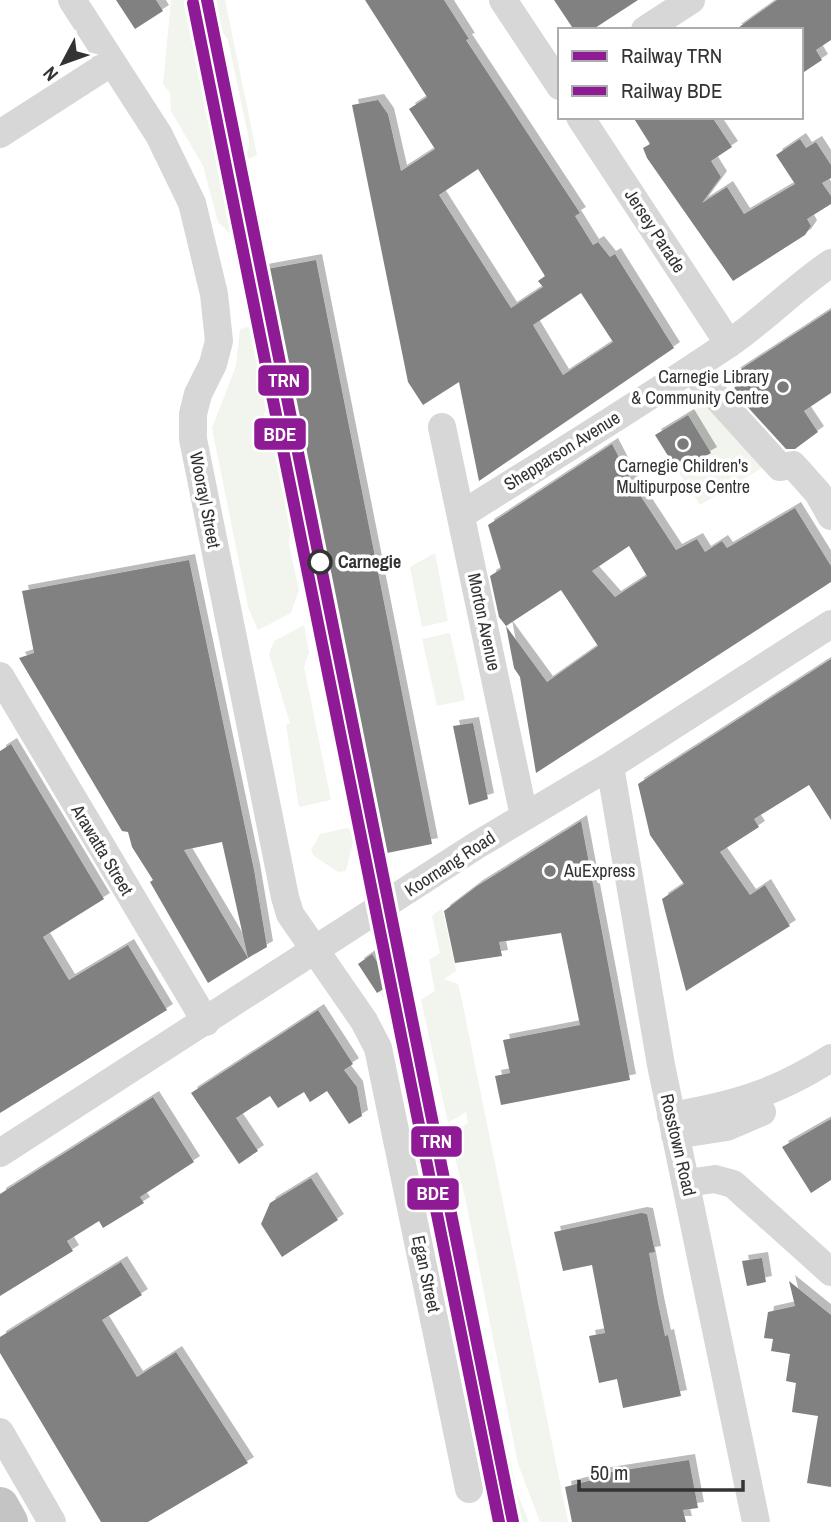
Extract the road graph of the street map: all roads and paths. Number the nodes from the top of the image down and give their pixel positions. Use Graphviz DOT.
graph roads {
  1 [pos="72,0"];
  2 [pos="503,0"];
  3 [pos="691,0"];
  4 [pos="648,28"];
  5 [pos="112,62"];
  6 [pos="558,83"];
  7 [pos="581,119"];
  8 [pos="0,134"];
  9 [pos="831,263"];
  10 [pos="729,344"];
  11 [pos="691,369"];
  12 [pos="442,427"];
  13 [pos="461,515"];
  14 [pos="831,516"];
  15 [pos="831,624"];
  16 [pos="0,676"];
  17 [pos="610,765"];
  18 [pos="524,817"];
  19 [pos="316,952"];
  20 [pos="206,1022"];
  21 [pos="831,1058"];
  22 [pos="673,1125"];
  23 [pos="0,1153"];
  24 [pos="690,1194"];
  25 [pos="831,1272"];
  26 [pos="0,1432"];
  27 [pos="469,1489"];
  28 [pos="0,1506"];
  29 [pos="9,1522"];
  30 [pos="52,1522"];
  31 [pos="756,1522"];
  1 -- 5 [label="street, Woorayl Street"];
  2 -- 6 [label="street"];
  3 -- 4 [label="street"];
  5 -- 8 [label="street"];
  5 -- 19 [label="street, Woorayl Street"];
  7 -- 10 [label="street, Jersey Parade"];
  9 -- 10 [label="street, Shepparson Avenue"];
  10 -- 11 [label="street, Shepparson Avenue"];
  11 -- 13 [label="street, Shepparson Avenue"];
  11 -- 14 [label="street"];
  12 -- 13 [label="street, Morton Avenue"];
  13 -- 18 [label="street, Morton Avenue"];
  15 -- 17 [label="street, Koornang Road"];
  16 -- 20 [label="street, Arawatta Street"];
  17 -- 18 [label="street, Koornang Road"];
  17 -- 22 [label="street, Rosstown Road"];
  18 -- 19 [label="street, Koornang Road"];
  19 -- 20 [label="street, Koornang Road"];
  19 -- 27 [label="street, Egan Street"];
  20 -- 23 [label="street, Koornang Road"];
  21 -- 22 [label="street"];
  22 -- 24 [label="street, Rosstown Road"];
  24 -- 25 [label="street"];
  24 -- 31 [label="street, Rosstown Road"];
  26 -- 30 [label="street"];
  28 -- 29 [label="highway"];
}
